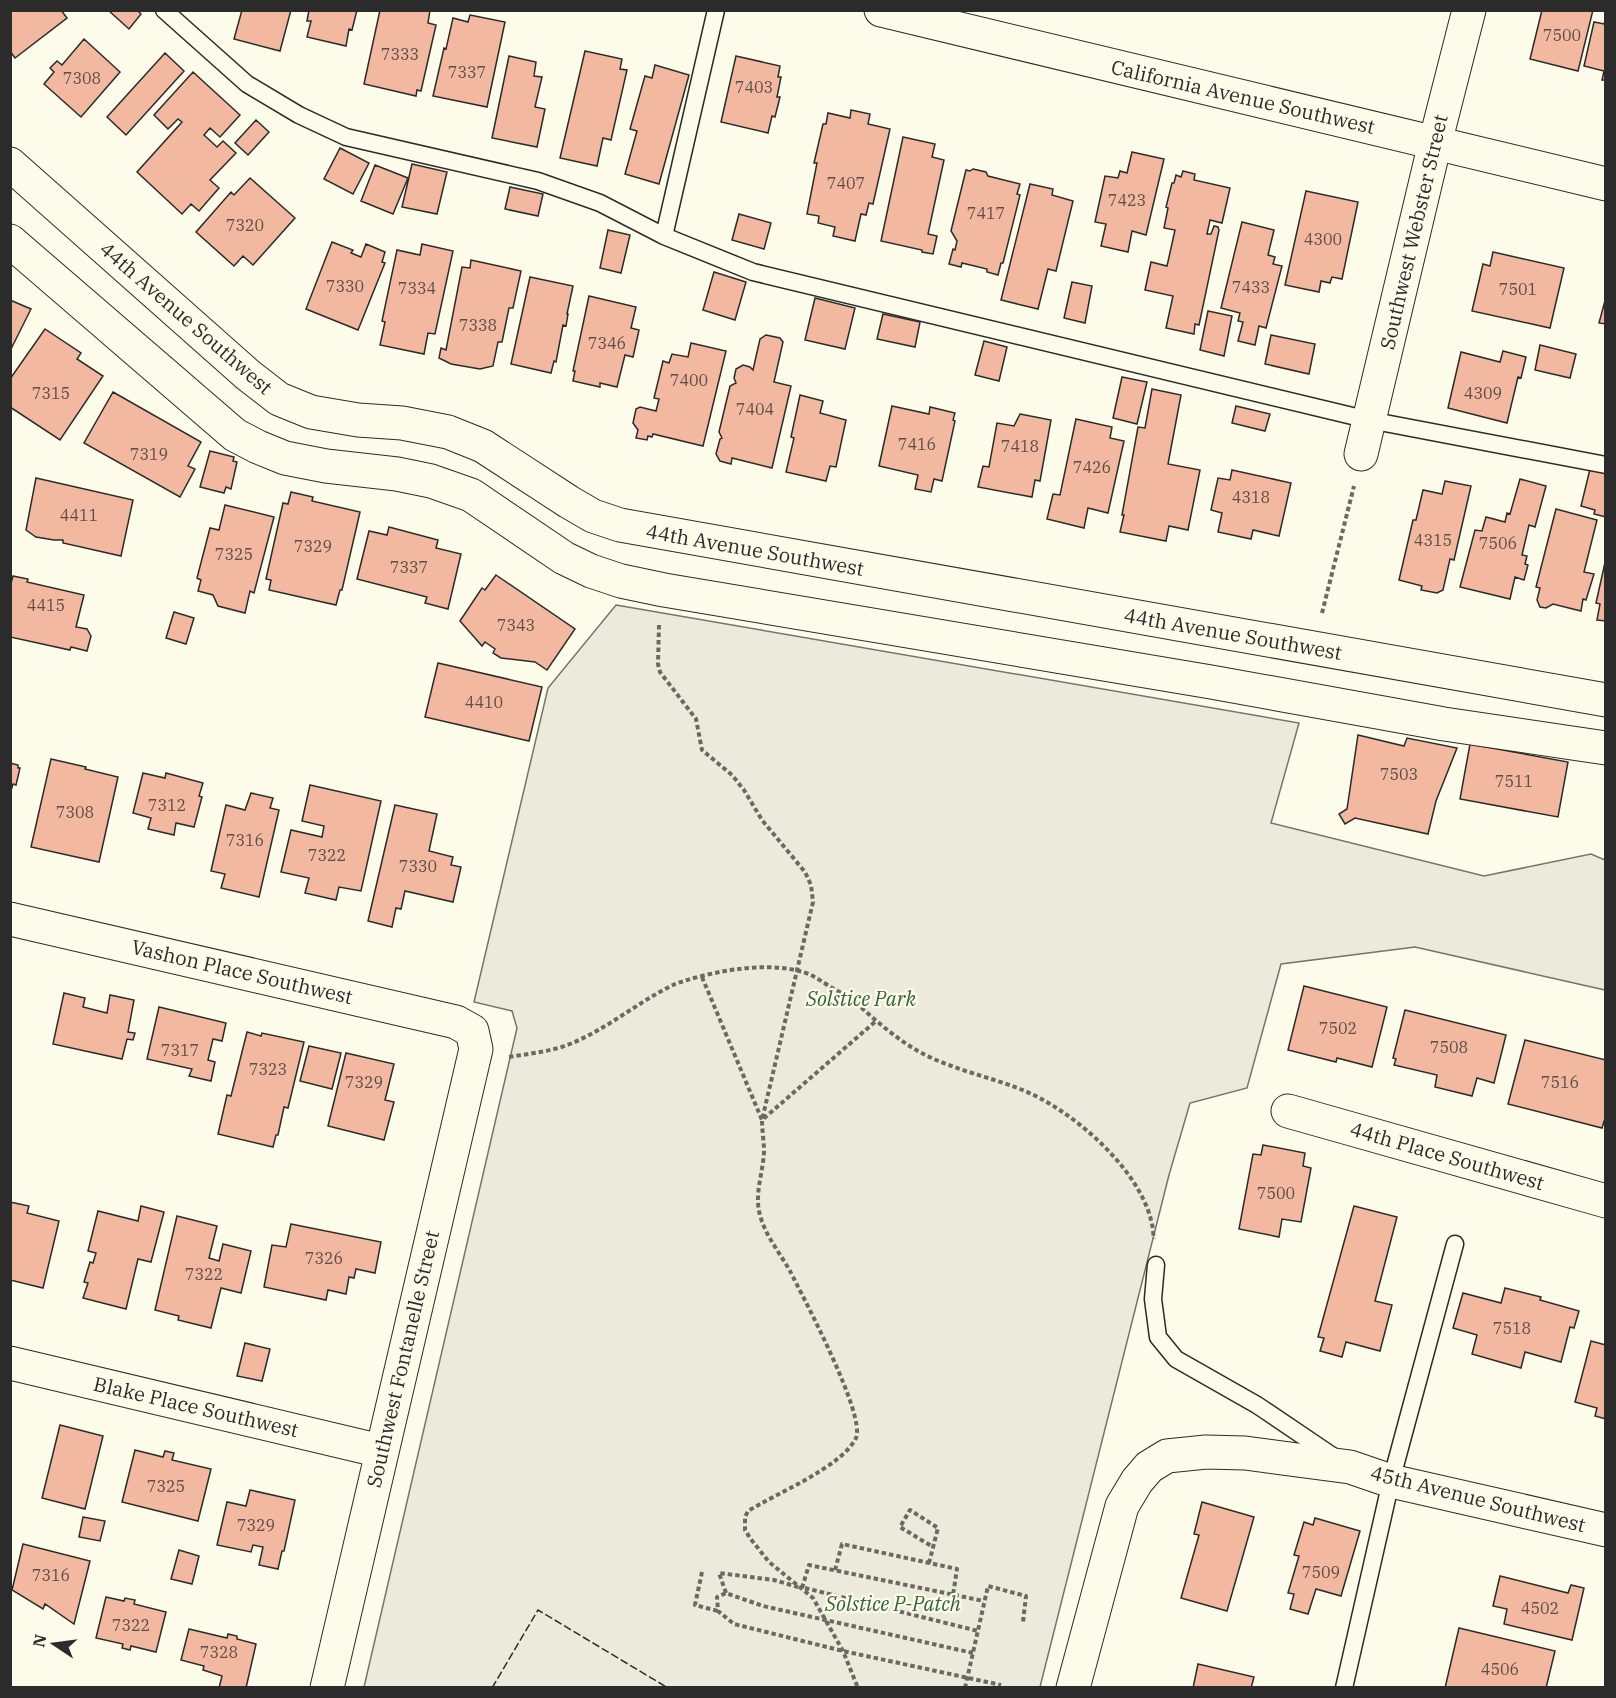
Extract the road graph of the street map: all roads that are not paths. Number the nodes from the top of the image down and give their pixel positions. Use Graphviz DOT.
graph roads {
  1 [pos="164,10"];
  2 [pos="716,10"];
  3 [pos="881,10"];
  4 [pos="1469,10"];
  5 [pos="1435,143"];
  6 [pos="10,164"];
  7 [pos="1605,184"];
  8 [pos="664,236"];
  9 [pos="10,241"];
  10 [pos="1369,420"];
  11 [pos="1605,465"];
  12 [pos="1358,468"];
  13 [pos="1605,700"];
  14 [pos="1605,748"];
  15 [pos="10,919"];
  16 [pos="472,1031"];
  17 [pos="1288,1111"];
  18 [pos="1605,1201"];
  19 [pos="1455,1244"];
  20 [pos="1156,1265"];
  21 [pos="10,1363"];
  22 [pos="381,1450"];
  23 [pos="1350,1467"];
  24 [pos="1391,1481"];
  25 [pos="1605,1530"];
  26 [pos="327,1688"];
  27 [pos="1073,1688"];
  28 [pos="1344,1688"];
  1 -- 8 [label="lane"];
  2 -- 8 [label="lane"];
  3 -- 5 [label="street, California Avenue Southwest"];
  4 -- 5 [label="street, Southwest Webster Street"];
  5 -- 7 [label="street, California Avenue Southwest"];
  5 -- 10 [label="street, Southwest Webster Street"];
  6 -- 13 [label="street, 44th Avenue Southwest"];
  8 -- 10 [label="lane"];
  9 -- 14 [label="street"];
  10 -- 11 [label="lane"];
  10 -- 12 [label="street, Southwest Webster Street"];
  15 -- 16 [label="street, Vashon Place Southwest"];
  16 -- 22 [label="street, Southwest Fontanelle Street"];
  17 -- 18 [label="street, 44th Place Southwest"];
  19 -- 24 [label="lane"];
  20 -- 23 [label="lane, 45th Avenue Southwest"];
  21 -- 22 [label="street, Blake Place Southwest"];
  22 -- 26 [label="street, Southwest Fontanelle Street"];
  23 -- 24 [label="street, 45th Avenue Southwest"];
  23 -- 27 [label="street, 45th Avenue Southwest"];
  24 -- 25 [label="street, 45th Avenue Southwest"];
  24 -- 28 [label="lane"];
}
